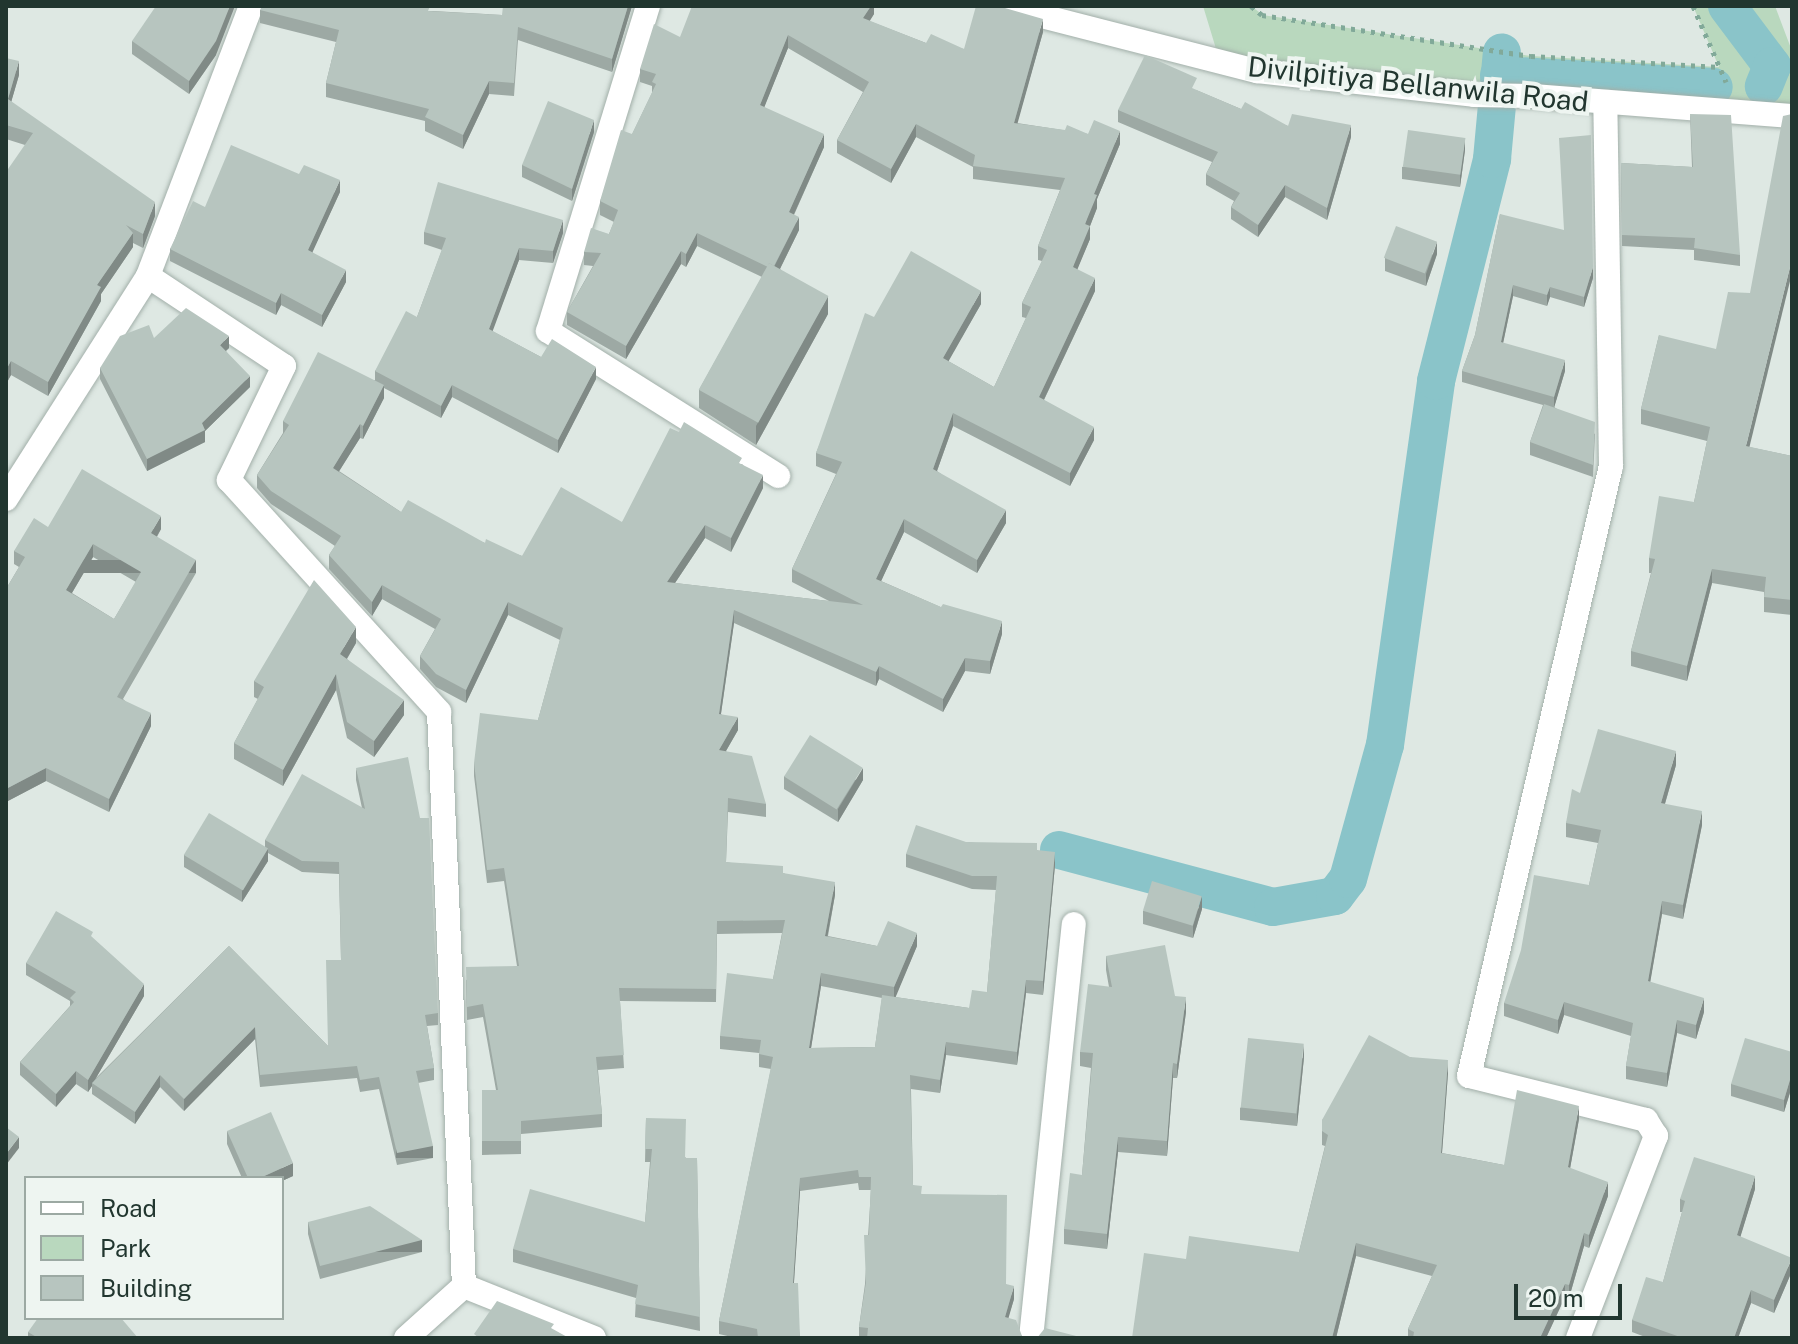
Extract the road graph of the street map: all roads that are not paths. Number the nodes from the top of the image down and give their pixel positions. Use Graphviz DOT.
graph roads {
  1 [pos="251,6"];
  2 [pos="648,6"];
  3 [pos="1003,6"];
  4 [pos="1605,102"];
  5 [pos="1792,116"];
  6 [pos="148,276"];
  7 [pos="778,476"];
  8 [pos="6,499"];
  9 [pos="1074,924"];
  10 [pos="464,1286"];
  11 [pos="406,1338"];
  12 [pos="594,1338"];
  13 [pos="1031,1338"];
  14 [pos="1578,1338"];
  1 -- 6 [label="street"];
  2 -- 7 [label="street"];
  3 -- 4 [label="street, Divilpitiya Bellanwila Road"];
  4 -- 5 [label="street, Divilpitiya Bellanwila Road"];
  4 -- 14 [label="street"];
  6 -- 8 [label="street"];
  6 -- 10 [label="street"];
  9 -- 13 [label="street"];
  10 -- 11 [label="street"];
  10 -- 12 [label="street"];
}
